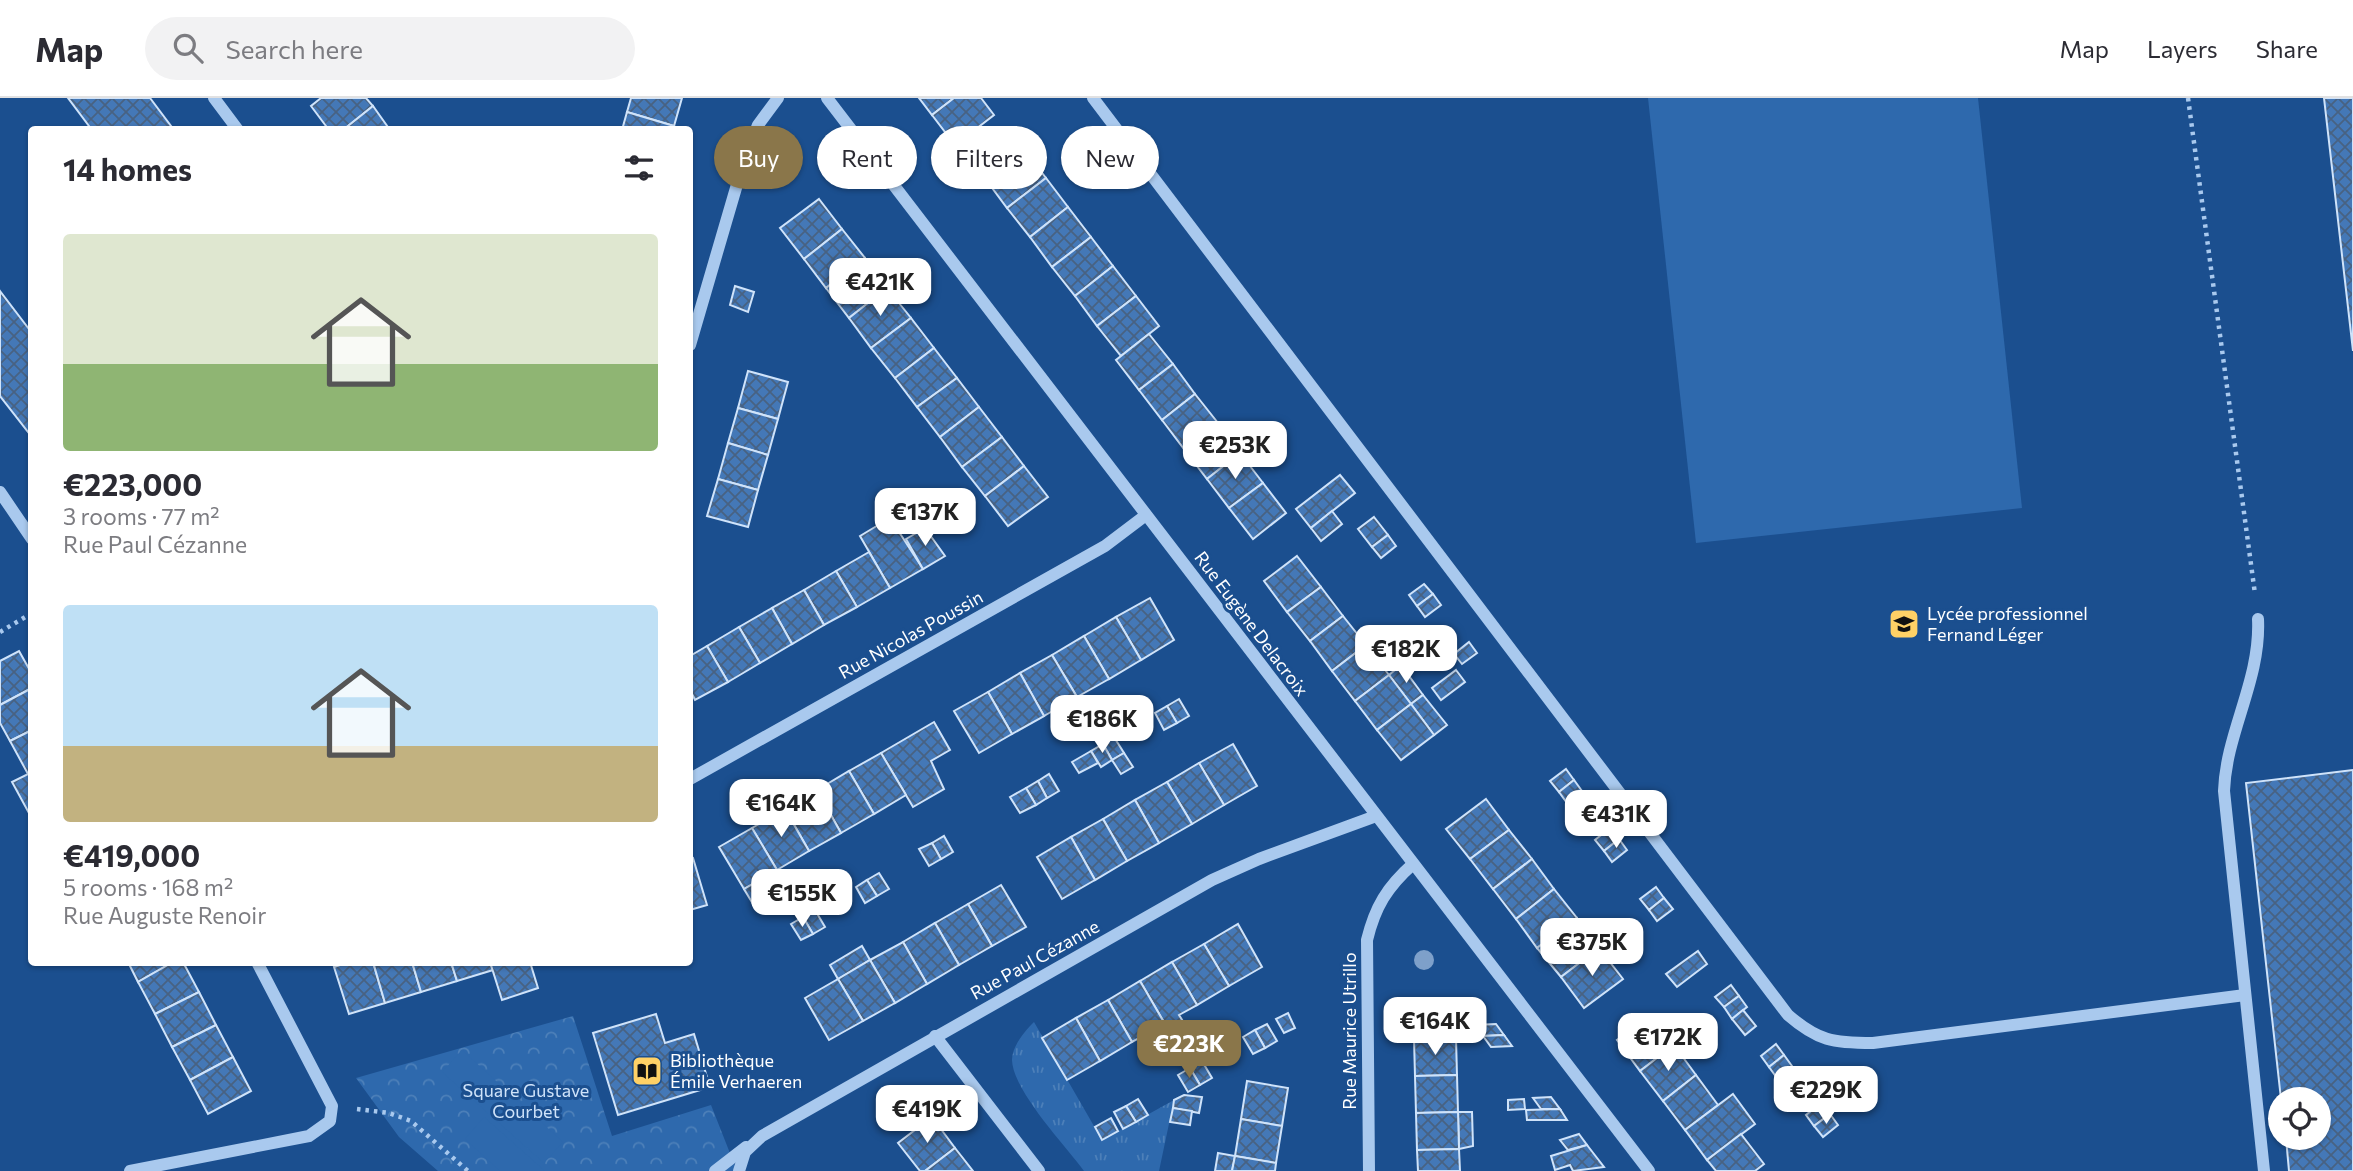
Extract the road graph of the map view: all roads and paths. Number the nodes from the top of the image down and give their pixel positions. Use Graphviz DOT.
graph roads {
  1 [pos="232,98"];
  2 [pos="778,98"];
  3 [pos="827,98"];
  4 [pos="1093,98"];
  5 [pos="2189,98"];
  6 [pos="217,102"];
  7 [pos="235,126"];
  8 [pos="693,335"];
  9 [pos="0,492"];
  10 [pos="1146,515"];
  11 [pos="28,533"];
  12 [pos="28,616"];
  13 [pos="2258,620"];
  14 [pos="0,632"];
  15 [pos="693,777"];
  16 [pos="1376,816"];
  17 [pos="1412,864"];
  18 [pos="259,966"];
  19 [pos="2245,995"];
  20 [pos="935,1036"];
  21 [pos="332,1106"];
  22 [pos="752,1143"];
  23 [pos="130,1171"];
  24 [pos="468,1171"];
  25 [pos="715,1171"];
  26 [pos="738,1171"];
  27 [pos="1039,1171"];
  28 [pos="1369,1171"];
  29 [pos="1649,1171"];
  30 [pos="2264,1171"];
  1 -- 6 [label="street"];
  2 -- 8 [label="street"];
  3 -- 10 [label="street, Rue Eugène Delacroix"];
  4 -- 19 [label="street"];
  5 -- 13 [label="path"];
  6 -- 7 [label="street"];
  9 -- 11 [label="street"];
  10 -- 15 [label="street, Rue Nicolas Poussin"];
  10 -- 16 [label="street, Rue Eugène Delacroix"];
  12 -- 14 [label="path"];
  13 -- 19 [label="street"];
  16 -- 17 [label="street, Rue Eugène Delacroix"];
  16 -- 20 [label="street, Rue Paul Cézanne"];
  17 -- 28 [label="street, Rue Maurice Utrillo"];
  17 -- 29 [label="street, Rue Eugène Delacroix"];
  18 -- 21 [label="street"];
  19 -- 30 [label="street"];
  20 -- 22 [label="street, Rue Paul Cézanne"];
  20 -- 27 [label="street"];
  21 -- 23 [label="street"];
  21 -- 24 [label="path"];
  22 -- 25 [label="street, Rue Paul Cézanne"];
  22 -- 26 [label="street"];
}
